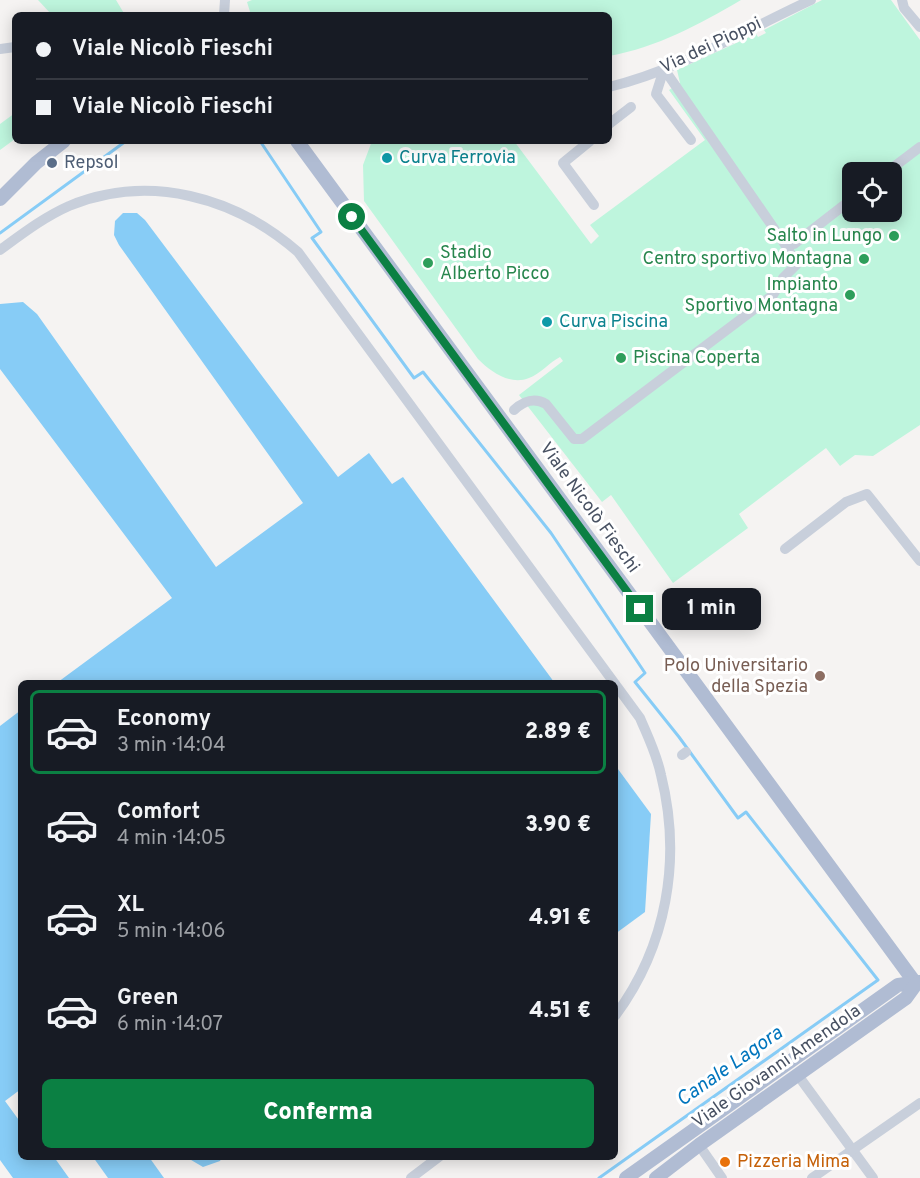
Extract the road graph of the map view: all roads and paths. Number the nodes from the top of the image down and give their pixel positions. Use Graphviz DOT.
graph roads {
  1 [pos="811,0"];
  2 [pos="902,0"];
  3 [pos="920,27"];
  4 [pos="664,69"];
  5 [pos="612,86"];
  6 [pos="631,107"];
  7 [pos="612,122"];
  8 [pos="691,140"];
  9 [pos="60,144"];
  10 [pos="299,144"];
  11 [pos="586,144"];
  12 [pos="920,147"];
  13 [pos="900,162"];
  14 [pos="36,163"];
  15 [pos="0,185"];
  16 [pos="0,199"];
  17 [pos="594,205"];
  18 [pos="842,207"];
  19 [pos="786,246"];
  20 [pos="0,250"];
  21 [pos="514,410"];
  22 [pos="785,549"];
  23 [pos="920,561"];
  24 [pos="612,680"];
  25 [pos="618,688"];
  26 [pos="919,985"];
  27 [pos="618,1012"];
  28 [pos="797,1074"];
  29 [pos="920,1102"];
  30 [pos="699,1145"];
  31 [pos="852,1149"];
  32 [pos="435,1160"];
  33 [pos="411,1178"];
  34 [pos="626,1178"];
  35 [pos="656,1178"];
  36 [pos="722,1178"];
  37 [pos="812,1178"];
  38 [pos="873,1178"];
  1 -- 4 [label="street, Via dei Pioppi"];
  2 -- 3 [label="street"];
  4 -- 5 [label="street, Via dei Pioppi"];
  4 -- 8 [label="street"];
  4 -- 19 [label="street"];
  6 -- 7 [label="street"];
  9 -- 14 [label="main road"];
  10 -- 26 [label="main road, Viale Nicolò Fieschi"];
  11 -- 17 [label="street"];
  12 -- 13 [label="street"];
  14 -- 15 [label="main road"];
  14 -- 16 [label="main road"];
  18 -- 19 [label="street"];
  19 -- 21 [label="street"];
  20 -- 24 [label="street"];
  22 -- 23 [label="street"];
  25 -- 27 [label="street"];
  26 -- 28 [label="main road, Viale Giovanni Amendola"];
  26 -- 34 [label="main road, Viale Giovanni Amendola"];
  28 -- 30 [label="main road, Viale Giovanni Amendola"];
  28 -- 31 [label="street"];
  29 -- 31 [label="street"];
  30 -- 35 [label="main road, Viale Giovanni Amendola"];
  30 -- 36 [label="street"];
  31 -- 37 [label="street"];
  31 -- 38 [label="street"];
  32 -- 33 [label="street"];
}
